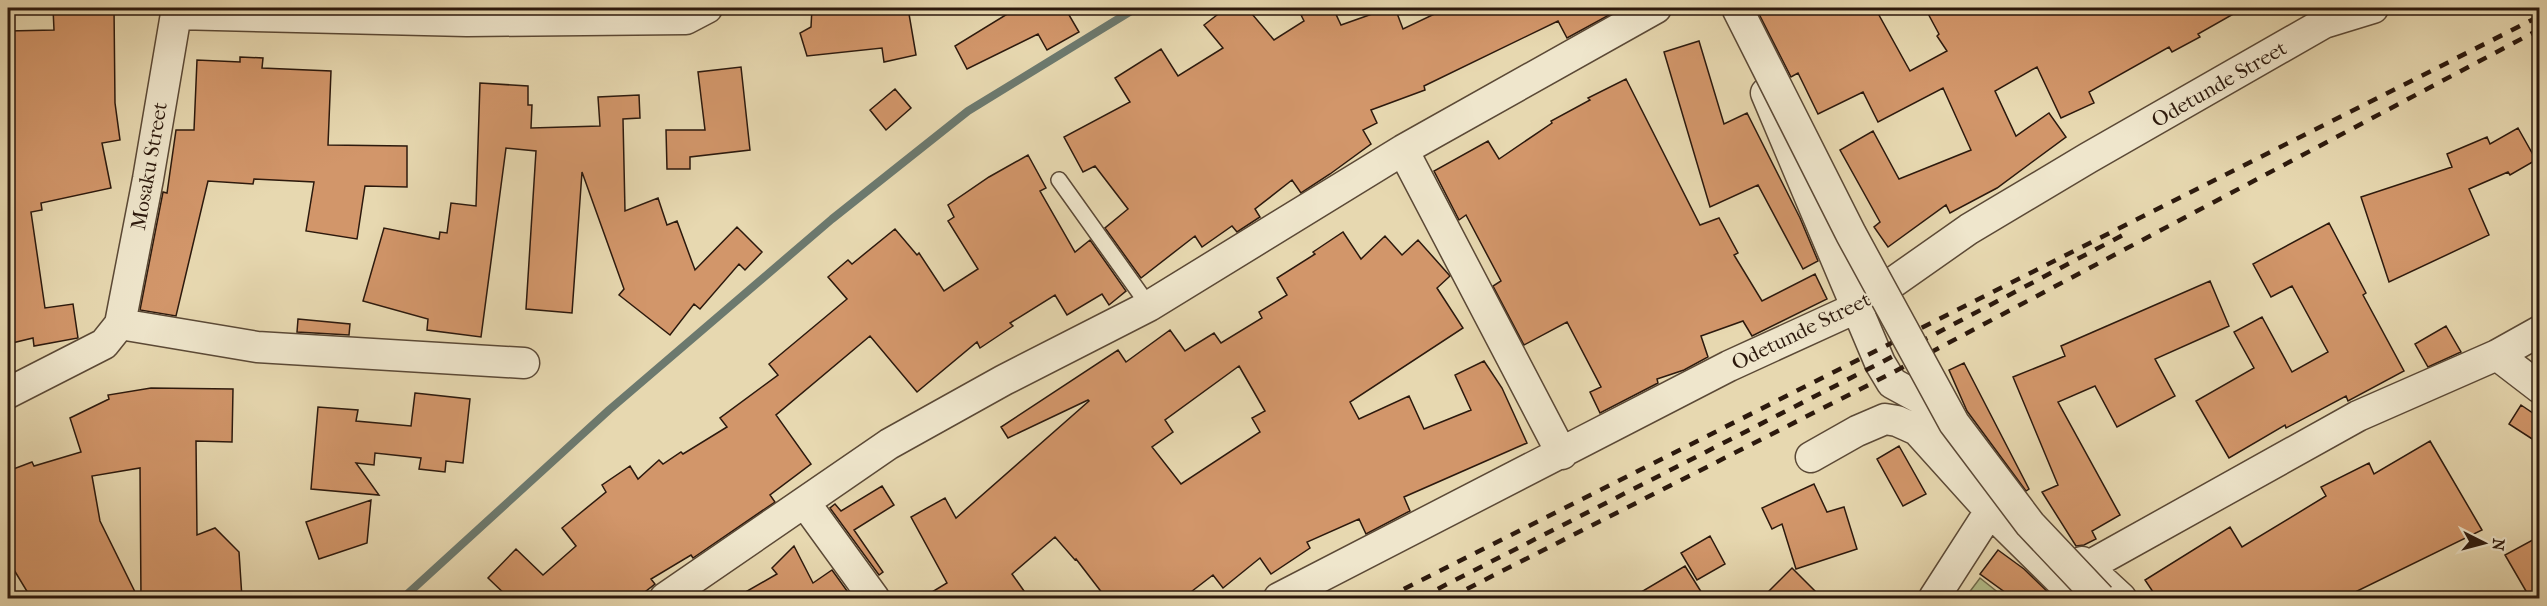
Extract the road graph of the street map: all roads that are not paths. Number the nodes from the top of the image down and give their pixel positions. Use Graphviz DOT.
graph roads {
  1 [pos="707,8"];
  2 [pos="1656,8"];
  3 [pos="1730,8"];
  4 [pos="1737,8"];
  5 [pos="2373,8"];
  6 [pos="176,11"];
  7 [pos="1403,150"];
  8 [pos="1059,180"];
  9 [pos="1149,306"];
  10 [pos="1858,307"];
  11 [pos="120,324"];
  12 [pos="2540,331"];
  13 [pos="2497,355"];
  14 [pos="524,363"];
  15 [pos="2540,388"];
  16 [pos="8,393"];
  17 [pos="1562,454"];
  18 [pos="1811,457"];
  19 [pos="805,503"];
  20 [pos="1990,511"];
  21 [pos="2087,567"];
  22 [pos="665,598"];
  23 [pos="874,598"];
  24 [pos="1279,598"];
  25 [pos="1934,598"];
  26 [pos="2078,598"];
  27 [pos="2100,598"];
  28 [pos="2121,598"];
  1 -- 6 [label="street"];
  2 -- 7 [label="street"];
  3 -- 10 [label="street"];
  4 -- 27 [label="street, bridge"];
  5 -- 10 [label="street, Odetunde Street"];
  6 -- 11 [label="street, Mosaku Street"];
  7 -- 9 [label="street"];
  7 -- 17 [label="street"];
  8 -- 9 [label="lane"];
  9 -- 19 [label="street"];
  10 -- 17 [label="street, Odetunde Street"];
  10 -- 21 [label="street"];
  11 -- 14 [label="street"];
  11 -- 16 [label="street"];
  12 -- 13 [label="street"];
  13 -- 15 [label="street"];
  13 -- 21 [label="street"];
  17 -- 24 [label="street, Odetunde Street"];
  18 -- 20 [label="street"];
  19 -- 22 [label="street"];
  19 -- 23 [label="street"];
  20 -- 25 [label="street"];
  20 -- 26 [label="street"];
  21 -- 28 [label="street"];
}
